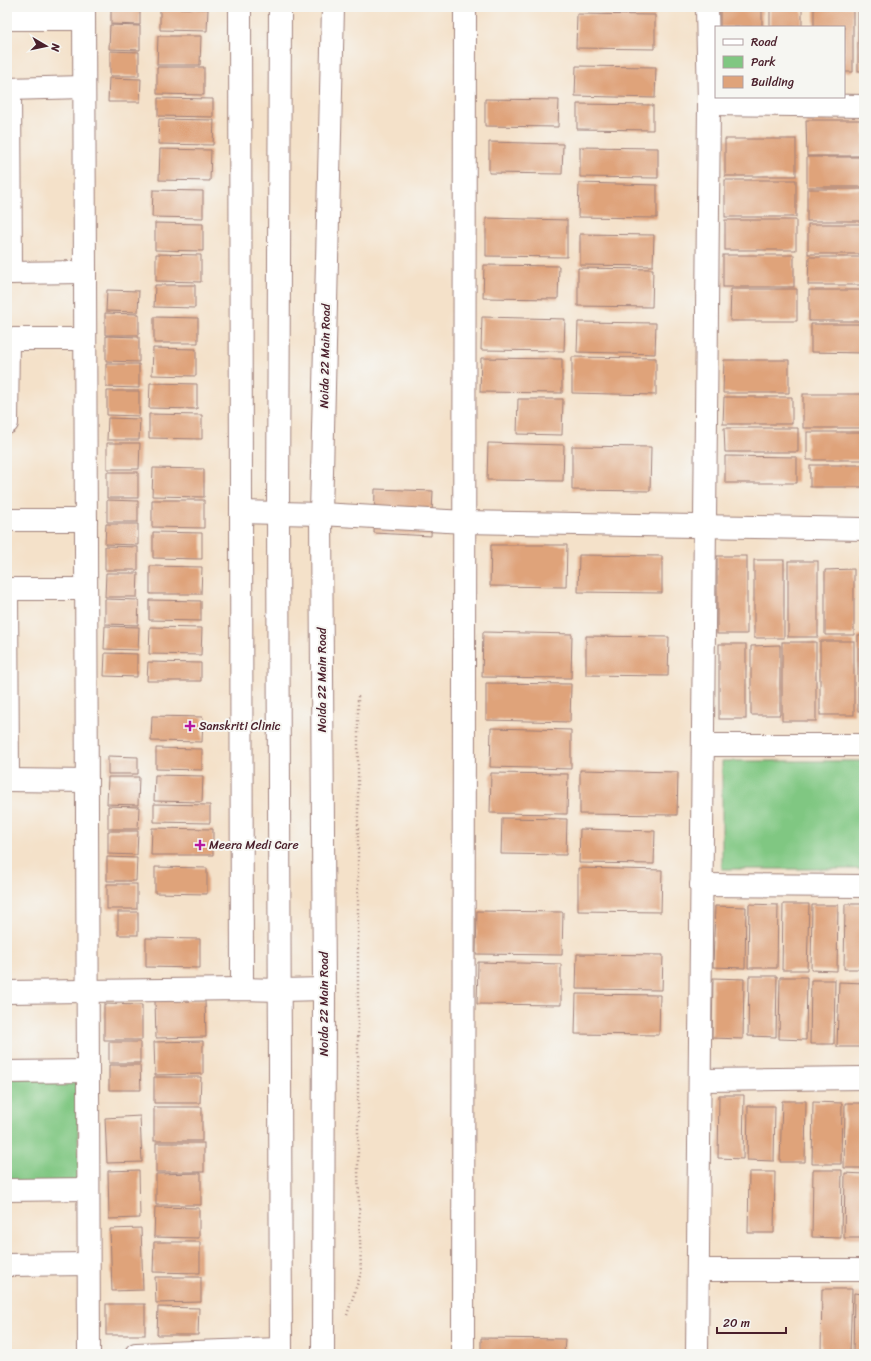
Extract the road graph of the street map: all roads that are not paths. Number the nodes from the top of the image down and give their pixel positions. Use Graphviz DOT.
graph roads {
  1 [pos="240,7"];
  2 [pos="280,7"];
  3 [pos="333,7"];
  4 [pos="465,7"];
  5 [pos="707,7"];
  6 [pos="84,13"];
  7 [pos="11,15"];
  8 [pos="84,87"];
  9 [pos="9,89"];
  10 [pos="709,104"];
  11 [pos="864,106"];
  12 [pos="9,203"];
  13 [pos="85,272"];
  14 [pos="9,273"];
  15 [pos="8,338"];
  16 [pos="85,339"];
  17 [pos="7,423"];
  18 [pos="241,512"];
  19 [pos="278,513"];
  20 [pos="321,514"];
  21 [pos="7,520"];
  22 [pos="86,520"];
  23 [pos="464,522"];
  24 [pos="705,526"];
  25 [pos="864,529"];
  26 [pos="7,589"];
  27 [pos="86,589"];
  28 [pos="7,703"];
  29 [pos="703,745"];
  30 [pos="864,745"];
  31 [pos="8,780"];
  32 [pos="87,781"];
  33 [pos="701,885"];
  34 [pos="864,886"];
  35 [pos="242,989"];
  36 [pos="324,989"];
  37 [pos="281,990"];
  38 [pos="88,991"];
  39 [pos="7,992"];
  40 [pos="88,1071"];
  41 [pos="7,1072"];
  42 [pos="864,1078"];
  43 [pos="700,1080"];
  44 [pos="88,1189"];
  45 [pos="7,1190"];
  46 [pos="88,1264"];
  47 [pos="7,1265"];
  48 [pos="698,1270"];
  49 [pos="864,1270"];
  50 [pos="281,1351"];
  51 [pos="89,1354"];
  52 [pos="136,1354"];
  53 [pos="323,1354"];
  54 [pos="463,1354"];
  55 [pos="698,1354"];
  1 -- 18 [label="street"];
  2 -- 19 [label="street"];
  3 -- 20 [label="street, Noida 22 Main Road"];
  4 -- 23 [label="street"];
  5 -- 10 [label="street"];
  6 -- 7 [label="street"];
  6 -- 8 [label="street"];
  8 -- 9 [label="street"];
  8 -- 13 [label="street"];
  9 -- 12 [label="street"];
  10 -- 11 [label="street"];
  10 -- 24 [label="street"];
  12 -- 14 [label="street"];
  13 -- 14 [label="street"];
  13 -- 16 [label="street"];
  15 -- 16 [label="street"];
  15 -- 17 [label="street"];
  16 -- 22 [label="street"];
  18 -- 19 [label="street"];
  18 -- 35 [label="street"];
  19 -- 20 [label="street"];
  19 -- 37 [label="street"];
  20 -- 23 [label="street"];
  20 -- 36 [label="street, Noida 22 Main Road"];
  21 -- 22 [label="street"];
  22 -- 27 [label="street"];
  23 -- 24 [label="street"];
  23 -- 54 [label="street"];
  24 -- 25 [label="street"];
  24 -- 29 [label="street"];
  26 -- 27 [label="street"];
  26 -- 28 [label="street"];
  27 -- 32 [label="street"];
  28 -- 31 [label="street"];
  29 -- 30 [label="street"];
  29 -- 33 [label="street"];
  31 -- 32 [label="street"];
  32 -- 38 [label="street"];
  33 -- 34 [label="street"];
  33 -- 43 [label="street"];
  35 -- 37 [label="street"];
  35 -- 38 [label="street"];
  36 -- 37 [label="street"];
  36 -- 53 [label="street, Noida 22 Main Road"];
  37 -- 50 [label="street"];
  38 -- 39 [label="street"];
  38 -- 40 [label="street"];
  40 -- 41 [label="street"];
  40 -- 44 [label="street"];
  42 -- 43 [label="street"];
  43 -- 48 [label="street"];
  44 -- 45 [label="street"];
  44 -- 46 [label="street"];
  46 -- 47 [label="street"];
  46 -- 51 [label="street"];
  48 -- 49 [label="street"];
  48 -- 55 [label="street"];
  50 -- 52 [label="street"];
}
